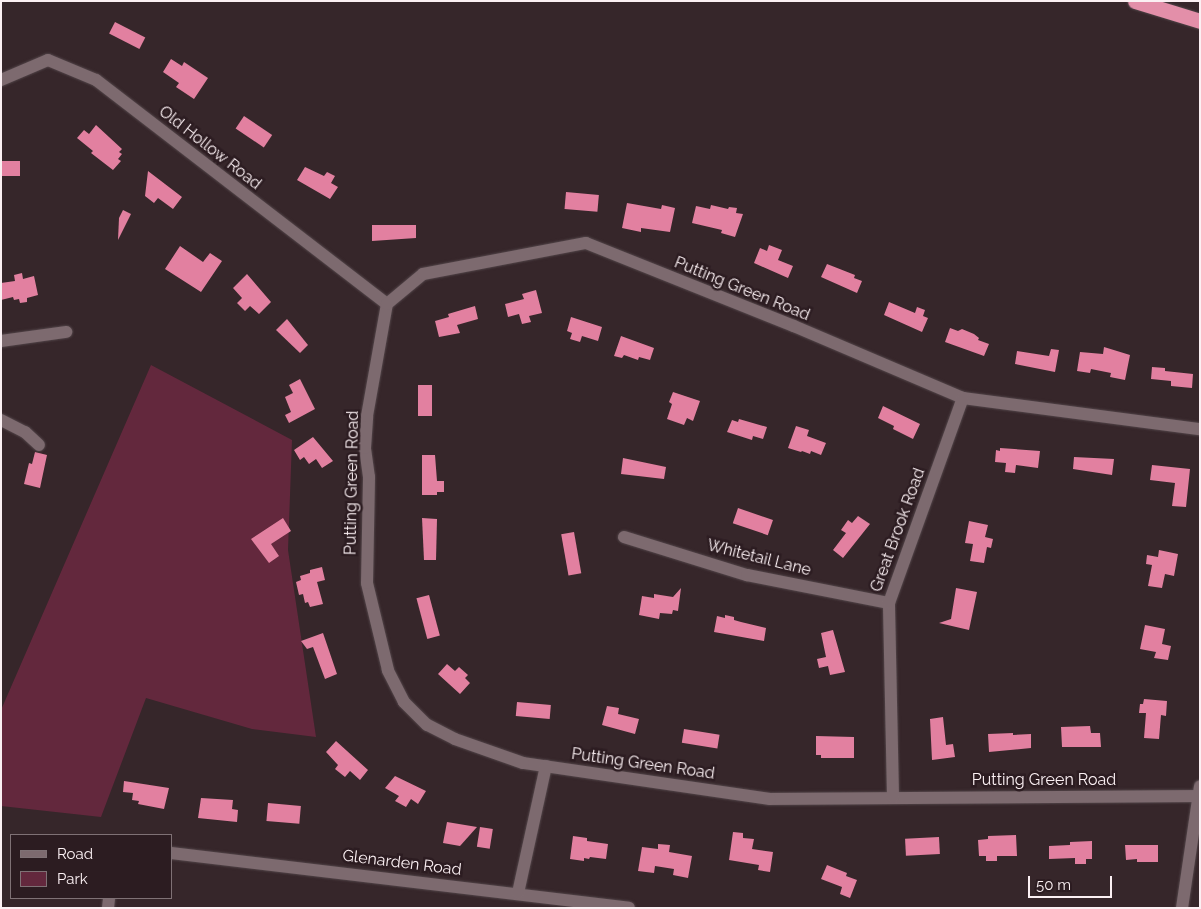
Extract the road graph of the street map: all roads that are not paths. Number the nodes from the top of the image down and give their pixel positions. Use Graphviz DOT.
graph roads {
  1 [pos="1135,1"];
  2 [pos="1200,21"];
  3 [pos="1,80"];
  4 [pos="386,304"];
  5 [pos="66,332"];
  6 [pos="1,341"];
  7 [pos="963,398"];
  8 [pos="1,420"];
  9 [pos="1200,429"];
  10 [pos="39,446"];
  11 [pos="624,536"];
  12 [pos="889,603"];
  13 [pos="546,766"];
  14 [pos="1199,791"];
  15 [pos="893,797"];
  16 [pos="172,853"];
  17 [pos="518,893"];
  18 [pos="629,908"];
  19 [pos="1182,908"];
  1 -- 2 [label="highway"];
  3 -- 4 [label="street, Old Hollow Road"];
  4 -- 7 [label="street, Putting Green Road"];
  4 -- 13 [label="street, Putting Green Road"];
  5 -- 6 [label="street"];
  7 -- 9 [label="street, Putting Green Road"];
  7 -- 12 [label="street, Great Brook Road"];
  8 -- 10 [label="street"];
  11 -- 12 [label="street, Whitetail Lane"];
  12 -- 15 [label="street, Great Brook Road"];
  13 -- 15 [label="street, Putting Green Road"];
  13 -- 17 [label="street"];
  14 -- 15 [label="street, Putting Green Road"];
  14 -- 19 [label="street"];
  16 -- 17 [label="street, Glenarden Road"];
  17 -- 18 [label="street, Glenarden Road"];
}
